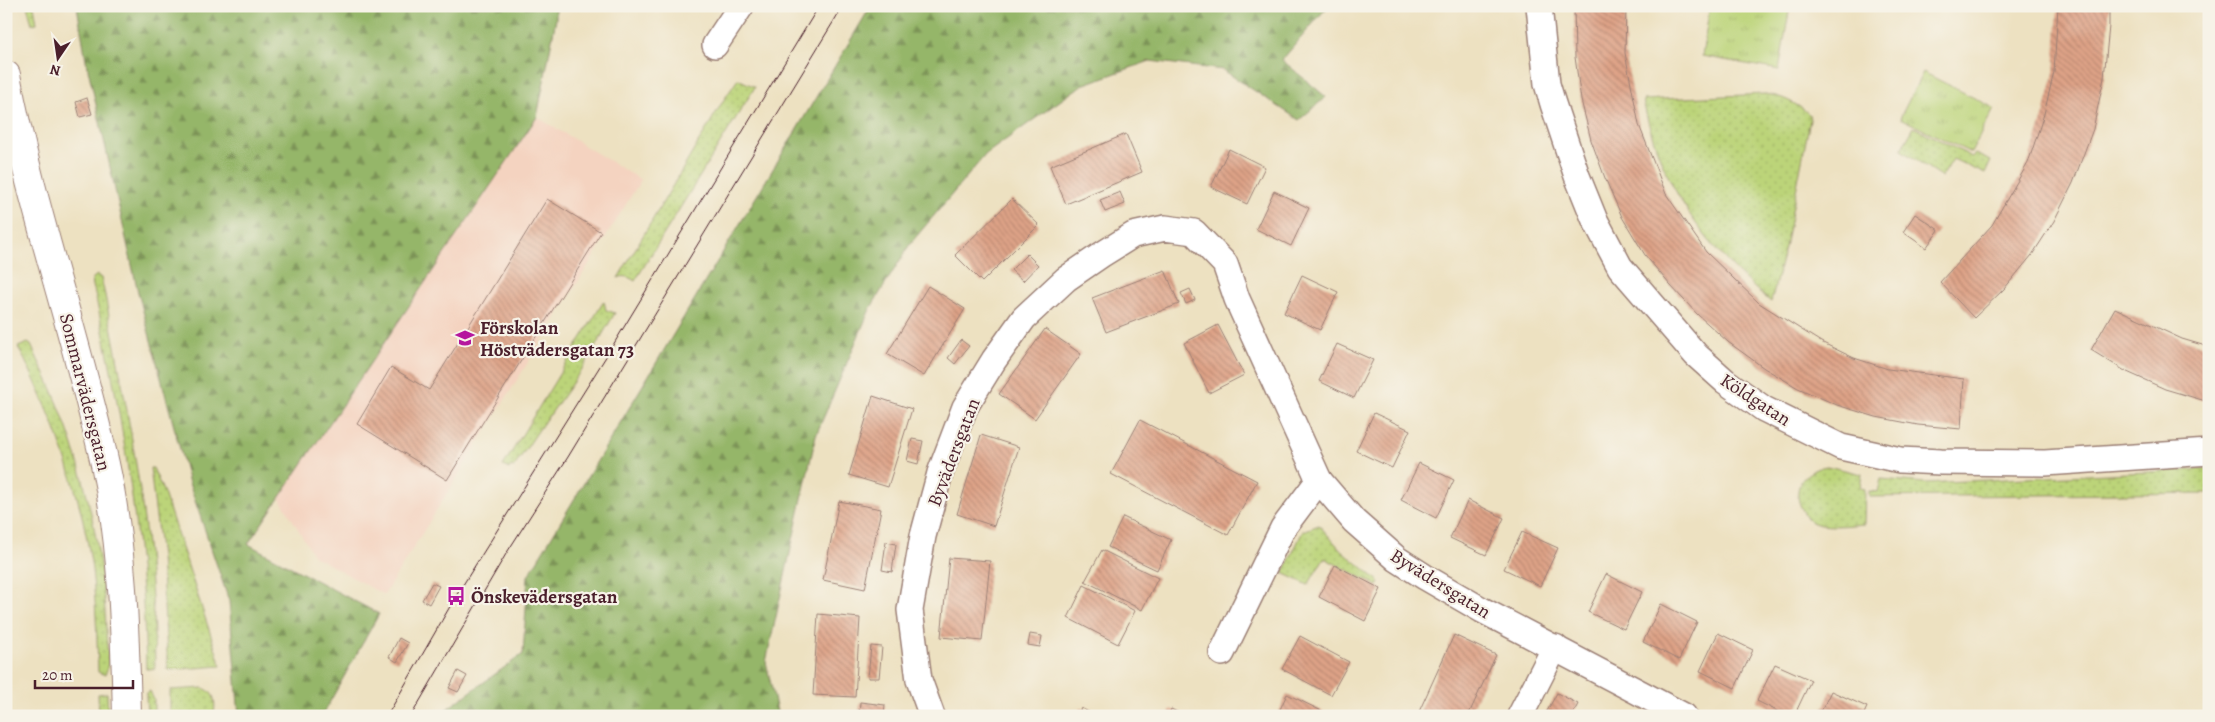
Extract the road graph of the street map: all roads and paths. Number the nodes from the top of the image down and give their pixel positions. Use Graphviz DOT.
graph roads {
  1 [pos="741,6"];
  2 [pos="1539,6"];
  3 [pos="715,45"];
  4 [pos="6,75"];
  5 [pos="15,157"];
  6 [pos="2209,452"];
  7 [pos="1319,480"];
  8 [pos="1555,647"];
  9 [pos="1222,653"];
  10 [pos="127,716"];
  11 [pos="932,716"];
  12 [pos="1520,716"];
  13 [pos="1684,716"];
  1 -- 3 [label="street"];
  2 -- 6 [label="street, Köldgatan"];
  4 -- 5 [label="street, Sommarvädersgatan"];
  5 -- 10 [label="street, Sommarvädersgatan"];
  7 -- 8 [label="street, Byvädersgatan"];
  7 -- 9 [label="street"];
  7 -- 11 [label="street, Byvädersgatan"];
  8 -- 12 [label="street"];
  8 -- 13 [label="street, Byvädersgatan"];
}
